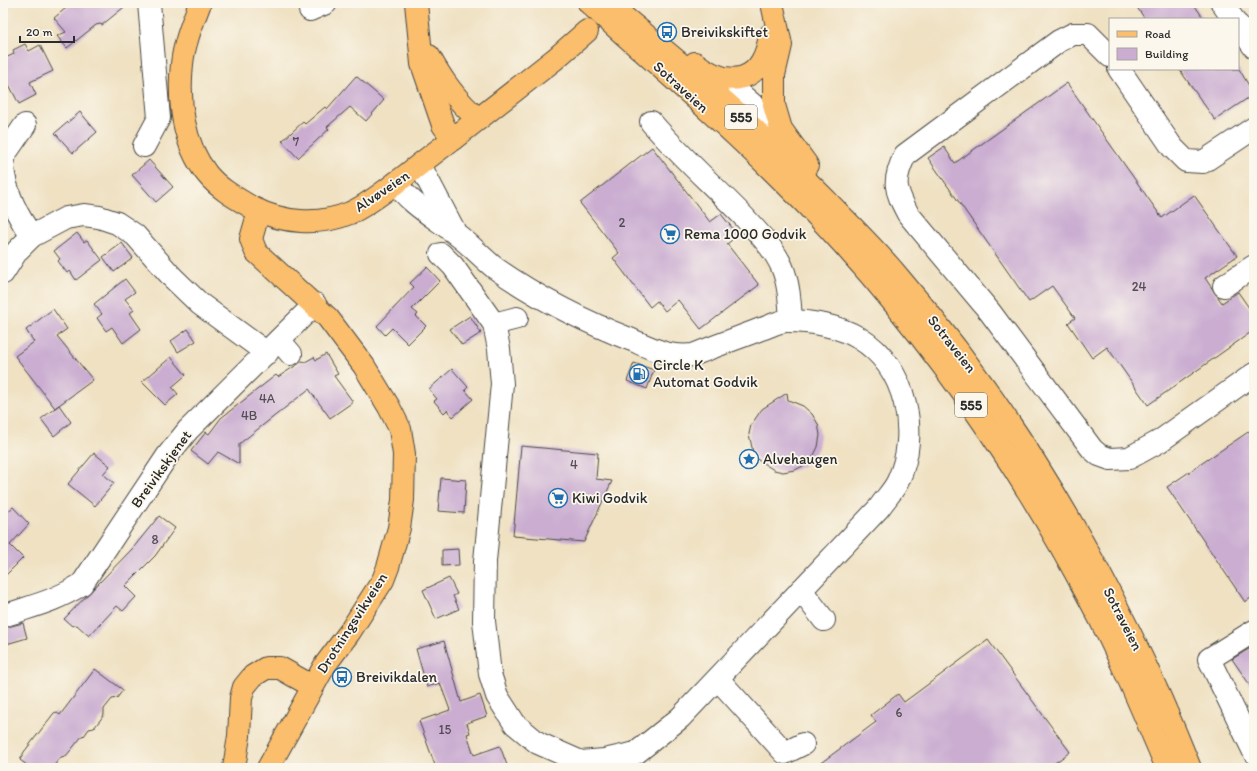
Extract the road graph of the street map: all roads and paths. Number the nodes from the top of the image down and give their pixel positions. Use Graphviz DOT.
graph roads {
  1 [pos="149,3"];
  2 [pos="200,3"];
  3 [pos="575,3"];
  4 [pos="589,3"];
  5 [pos="1222,3"];
  6 [pos="417,5"];
  7 [pos="773,7"];
  8 [pos="606,11"];
  9 [pos="1232,18"];
  10 [pos="631,23"];
  11 [pos="1239,26"];
  12 [pos="587,31"];
  13 [pos="420,39"];
  14 [pos="1254,47"];
  15 [pos="1109,55"];
  16 [pos="1120,70"];
  17 [pos="723,79"];
  18 [pos="478,119"];
  19 [pos="651,122"];
  20 [pos="25,125"];
  21 [pos="1254,128"];
  22 [pos="781,129"];
  23 [pos="453,139"];
  24 [pos="144,146"];
  25 [pos="420,165"];
  26 [pos="3,175"];
  27 [pos="396,183"];
  28 [pos="259,211"];
  29 [pos="843,217"];
  30 [pos="457,234"];
  31 [pos="32,236"];
  32 [pos="441,254"];
  33 [pos="1254,266"];
  34 [pos="3,273"];
  35 [pos="1224,286"];
  36 [pos="315,304"];
  37 [pos="517,318"];
  38 [pos="791,321"];
  39 [pos="494,324"];
  40 [pos="279,349"];
  41 [pos="1254,374"];
  42 [pos="801,590"];
  43 [pos="3,616"];
  44 [pos="824,620"];
  45 [pos="1254,632"];
  46 [pos="718,679"];
  47 [pos="312,686"];
  48 [pos="803,744"];
  49 [pos="1254,752"];
  50 [pos="234,768"];
  51 [pos="268,768"];
  52 [pos="1167,768"];
  53 [pos="1190,768"];
  1 -- 24 [label="street"];
  2 -- 28 [label="main road, Alvøveien"];
  3 -- 8 [label="main road, 555"];
  4 -- 8 [label="main road, Sotraveien / 555"];
  5 -- 9 [label="street"];
  6 -- 13 [label="main road"];
  7 -- 17 [label="main road, 555"];
  7 -- 22 [label="main road, 555"];
  8 -- 10 [label="main road, Sotraveien / 555"];
  8 -- 52 [label="main road, Sotraveien / 555"];
  10 -- 17 [label="main road, 555"];
  10 -- 29 [label="main road, Sotraveien / 555"];
  11 -- 14 [label="street"];
  12 -- 18 [label="main road, Alvøveien"];
  13 -- 18 [label="main road"];
  13 -- 23 [label="main road"];
  15 -- 41 [label="street"];
  16 -- 21 [label="street"];
  17 -- 22 [label="street, 555"];
  18 -- 23 [label="main road, Alvøveien"];
  19 -- 38 [label="street"];
  20 -- 26 [label="street"];
  22 -- 29 [label="main road, 555"];
  23 -- 25 [label="main road, Alvøveien"];
  25 -- 27 [label="main road, Alvøveien"];
  25 -- 30 [label="street"];
  26 -- 31 [label="street"];
  27 -- 28 [label="main road, Alvøveien"];
  27 -- 30 [label="street"];
  28 -- 36 [label="main road, Drotningsvikveien"];
  29 -- 53 [label="main road, Sotraveien / 555"];
  30 -- 38 [label="street"];
  31 -- 34 [label="street"];
  31 -- 40 [label="street"];
  32 -- 39 [label="street"];
  33 -- 35 [label="street"];
  36 -- 40 [label="street, Breivikskjenet"];
  36 -- 47 [label="main road, Drotningsvikveien"];
  37 -- 39 [label="street"];
  38 -- 42 [label="street"];
  39 -- 46 [label="street"];
  40 -- 43 [label="street, Breivikskjenet"];
  42 -- 44 [label="street"];
  42 -- 46 [label="street"];
  45 -- 49 [label="street"];
  46 -- 48 [label="street"];
  47 -- 50 [label="main road"];
  47 -- 51 [label="main road, Drotningsvikveien"];
}
